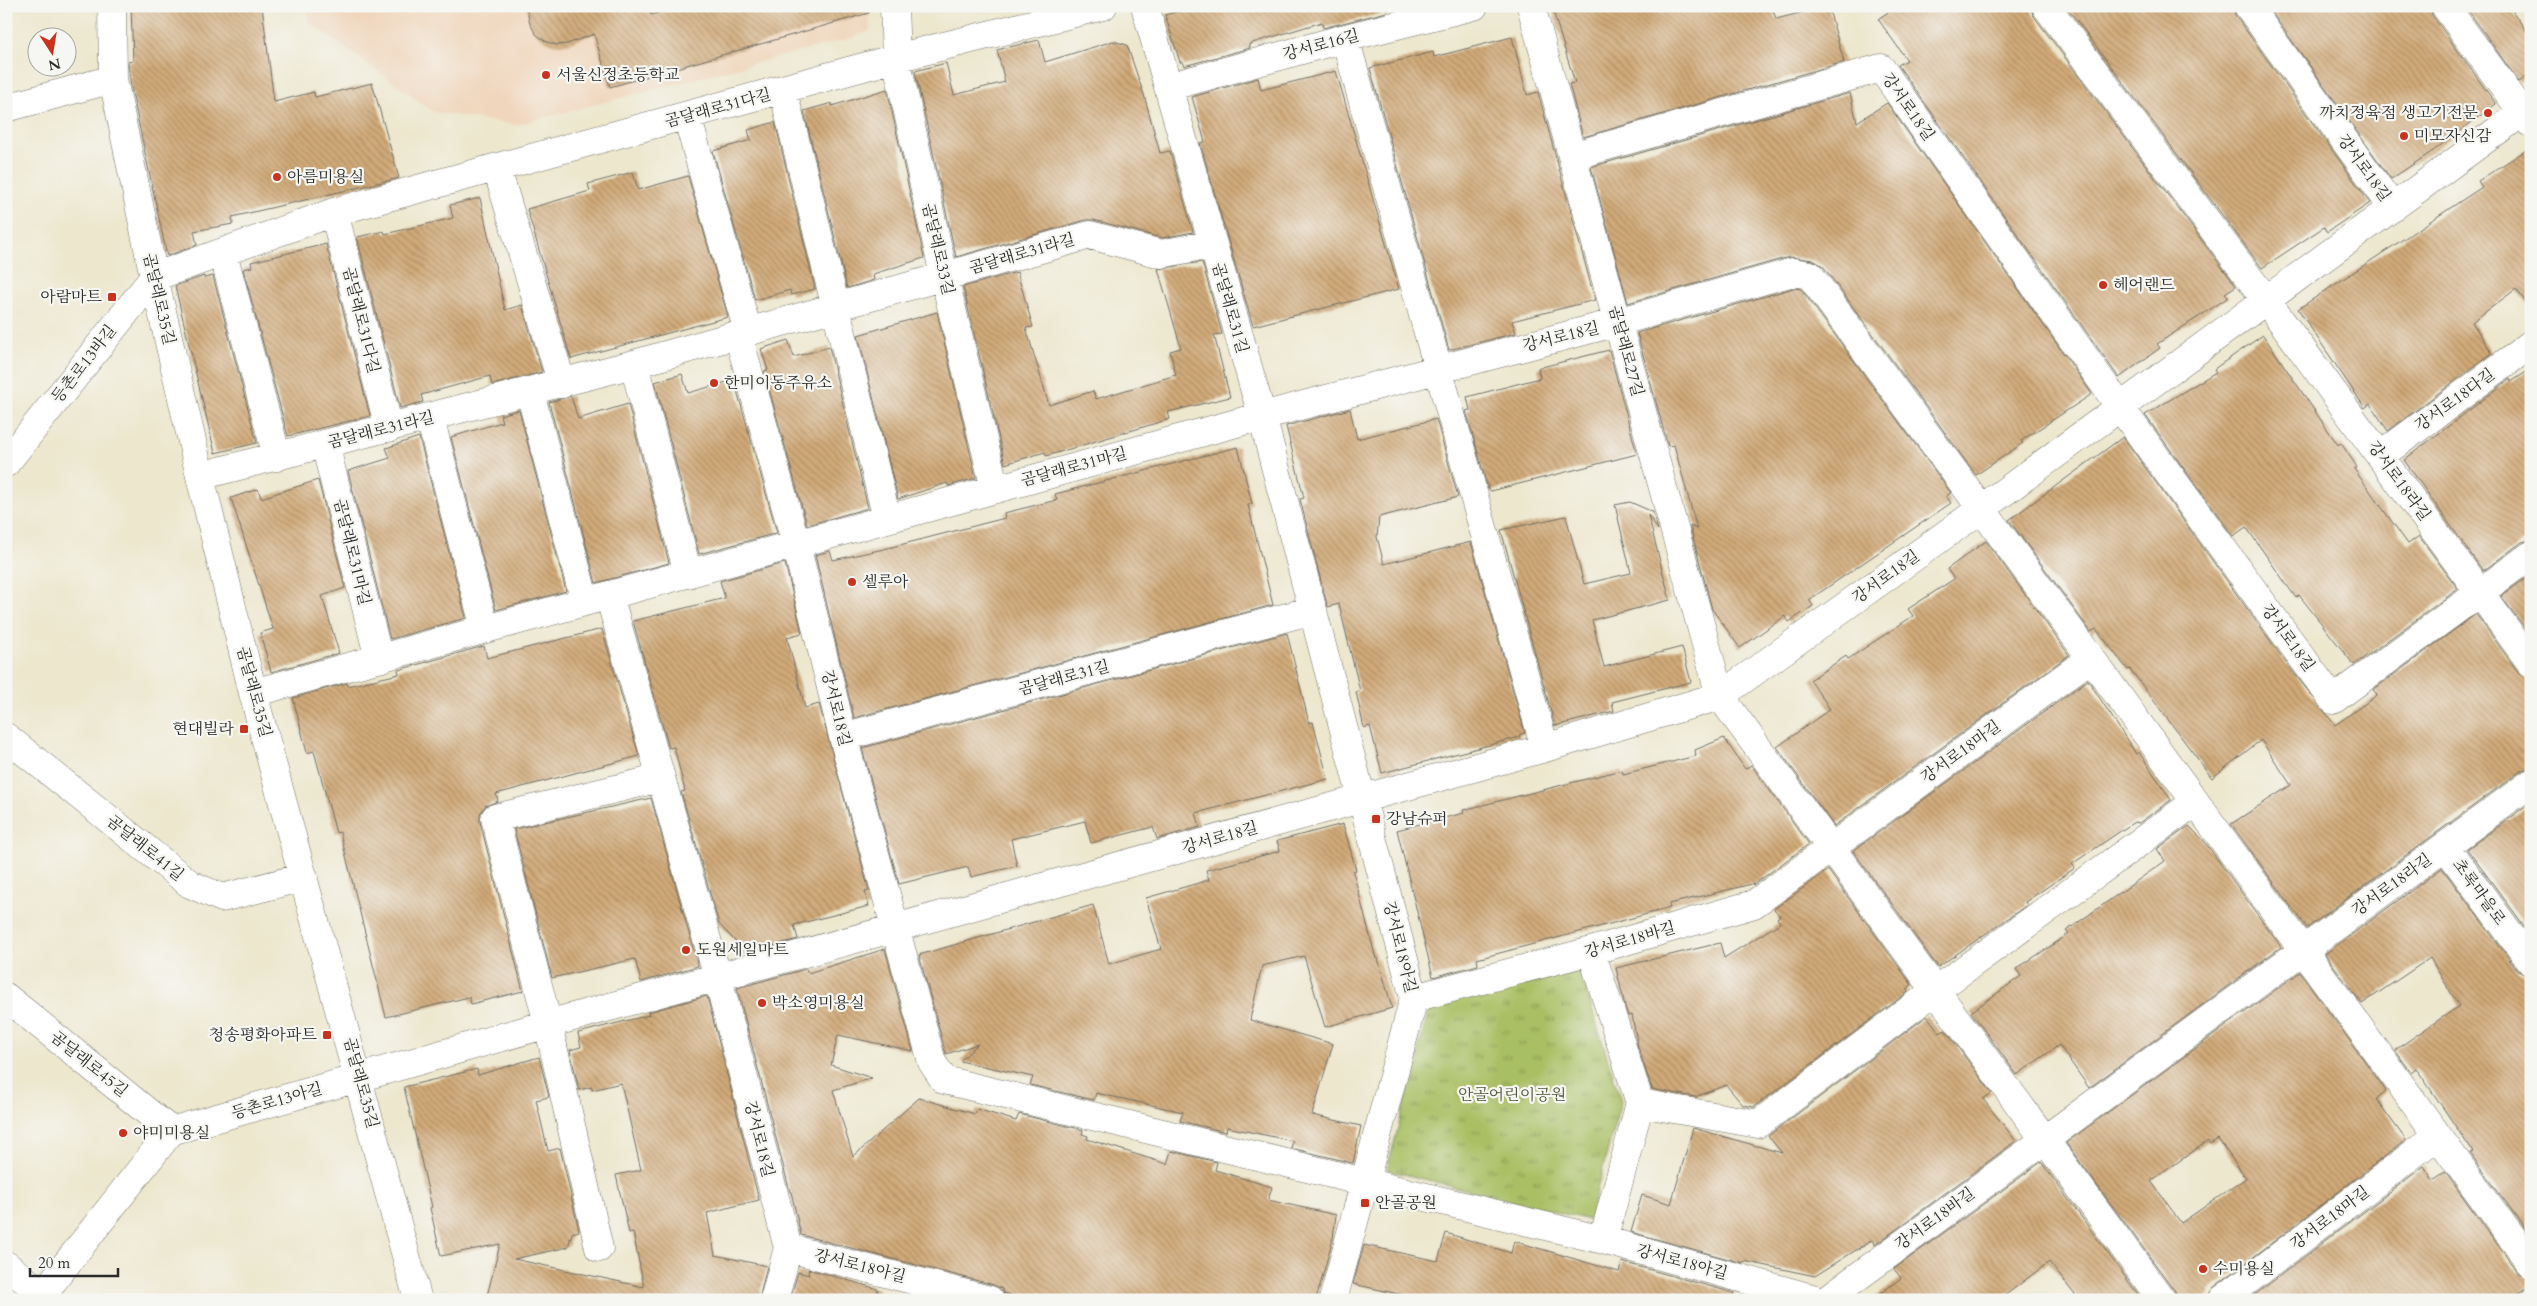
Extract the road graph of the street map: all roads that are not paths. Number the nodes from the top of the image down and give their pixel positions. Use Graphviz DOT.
graph roads {
  1 [pos="112,6"];
  2 [pos="894,6"];
  3 [pos="1103,6"];
  4 [pos="1145,6"];
  5 [pos="1474,6"];
  6 [pos="1531,6"];
  7 [pos="2046,6"];
  8 [pos="2248,6"];
  9 [pos="2445,6"];
  10 [pos="1345,38"];
  11 [pos="896,58"];
  12 [pos="113,79"];
  13 [pos="1168,87"];
  14 [pos="783,90"];
  15 [pos="6,108"];
  16 [pos="2528,114"];
  17 [pos="687,116"];
  18 [pos="1572,156"];
  19 [pos="497,169"];
  20 [pos="2392,208"];
  21 [pos="334,212"];
  22 [pos="1212,244"];
  23 [pos="223,253"];
  24 [pos="944,276"];
  25 [pos="154,277"];
  26 [pos="2266,300"];
  27 [pos="834,308"];
  28 [pos="1618,322"];
  29 [pos="743,333"];
  30 [pos="2531,344"];
  31 [pos="634,364"];
  32 [pos="1437,369"];
  33 [pos="562,384"];
  34 [pos="530,392"];
  35 [pos="2120,407"];
  36 [pos="1262,416"];
  37 [pos="430,418"];
  38 [pos="389,428"];
  39 [pos="325,444"];
  40 [pos="9,454"];
  41 [pos="2380,456"];
  42 [pos="277,457"];
  43 [pos="200,476"];
  44 [pos="995,489"];
  45 [pos="1981,509"];
  46 [pos="886,519"];
  47 [pos="796,544"];
  48 [pos="2531,555"];
  49 [pos="688,574"];
  50 [pos="2480,593"];
  51 [pos="597,598"];
  52 [pos="1313,610"];
  53 [pos="485,629"];
  54 [pos="379,658"];
  55 [pos="2091,658"];
  56 [pos="2531,663"];
  57 [pos="253,693"];
  58 [pos="1720,696"];
  59 [pos="6,737"];
  60 [pos="843,737"];
  61 [pos="1545,748"];
  62 [pos="661,778"];
  63 [pos="2531,783"];
  64 [pos="1363,798"];
  65 [pos="2195,802"];
  66 [pos="2446,846"];
  67 [pos="1831,847"];
  68 [pos="304,877"];
  69 [pos="896,928"];
  70 [pos="1591,951"];
  71 [pos="2302,951"];
  72 [pos="2531,962"];
  73 [pos="718,978"];
  74 [pos="1936,990"];
  75 [pos="6,997"];
  76 [pos="1414,998"];
  77 [pos="548,1024"];
  78 [pos="360,1078"];
  79 [pos="1640,1103"];
  80 [pos="171,1130"];
  81 [pos="2437,1136"];
  82 [pos="2045,1139"];
  83 [pos="1364,1182"];
  84 [pos="1603,1240"];
  85 [pos="599,1248"];
  86 [pos="788,1248"];
  87 [pos="2531,1264"];
  88 [pos="6,1265"];
  89 [pos="43,1298"];
  90 [pos="418,1300"];
  91 [pos="774,1300"];
  92 [pos="990,1300"];
  93 [pos="1333,1300"];
  94 [pos="1819,1300"];
  95 [pos="1826,1300"];
  96 [pos="2162,1300"];
  97 [pos="2222,1300"];
  1 -- 12 [label="street, 곰달래로35길"];
  2 -- 11 [label="street, 곰달래로33길"];
  3 -- 11 [label="street, 곰달래로31다길"];
  4 -- 13 [label="street, 곰달래로31길"];
  5 -- 10 [label="street, 강서로16길"];
  6 -- 18 [label="street, 곰달래로27길"];
  7 -- 26 [label="street"];
  8 -- 20 [label="street, 강서로18길"];
  9 -- 16 [label="street"];
  10 -- 13 [label="street, 강서로16길"];
  10 -- 32 [label="street"];
  11 -- 14 [label="street, 곰달래로31다길"];
  11 -- 24 [label="street, 곰달래로33길"];
  12 -- 15 [label="street"];
  12 -- 25 [label="street, 곰달래로35길"];
  13 -- 22 [label="street, 곰달래로31길"];
  14 -- 17 [label="street, 곰달래로31다길"];
  14 -- 27 [label="street"];
  16 -- 20 [label="street, 강서로18길"];
  17 -- 19 [label="street, 곰달래로31다길"];
  17 -- 29 [label="street"];
  18 -- 28 [label="street, 곰달래로27길"];
  18 -- 35 [label="street, 강서로18길"];
  19 -- 21 [label="street, 곰달래로31다길"];
  19 -- 33 [label="street"];
  20 -- 26 [label="street, 강서로18길"];
  21 -- 23 [label="street, 곰달래로31다길"];
  21 -- 38 [label="street, 곰달래로31다길"];
  22 -- 24 [label="street, 곰달래로31라길"];
  22 -- 36 [label="street, 곰달래로31길"];
  23 -- 25 [label="street, 곰달래로31다길"];
  23 -- 42 [label="street"];
  24 -- 27 [label="street, 곰달래로31라길"];
  24 -- 44 [label="street, 곰달래로33길"];
  25 -- 40 [label="street, 등촌로13바길"];
  25 -- 43 [label="street, 곰달래로35길"];
  26 -- 35 [label="street, 강서로18길"];
  26 -- 41 [label="street, 강서로18라길"];
  27 -- 29 [label="street, 곰달래로31라길"];
  27 -- 46 [label="street"];
  28 -- 32 [label="street, 강서로18길"];
  28 -- 45 [label="street, 강서로18길"];
  28 -- 58 [label="street, 곰달래로27길"];
  29 -- 31 [label="street, 곰달래로31라길"];
  29 -- 47 [label="street"];
  30 -- 41 [label="street, 강서로18다길"];
  31 -- 33 [label="street, 곰달래로31라길"];
  31 -- 49 [label="street"];
  32 -- 36 [label="street, 강서로18길"];
  32 -- 61 [label="street"];
  33 -- 34 [label="street, 곰달래로31라길"];
  34 -- 37 [label="street, 곰달래로31라길"];
  34 -- 51 [label="street"];
  35 -- 45 [label="street, 강서로18길"];
  35 -- 50 [label="street, 강서로18길"];
  36 -- 44 [label="street, 곰달래로31마길"];
  36 -- 52 [label="street, 곰달래로31길"];
  37 -- 38 [label="street, 곰달래로31라길"];
  37 -- 53 [label="street"];
  38 -- 39 [label="street, 곰달래로31라길"];
  39 -- 42 [label="street, 곰달래로31라길"];
  39 -- 54 [label="street, 곰달래로31마길"];
  41 -- 50 [label="street, 강서로18라길"];
  42 -- 43 [label="street, 곰달래로31라길"];
  43 -- 57 [label="street, 곰달래로35길"];
  44 -- 46 [label="street, 곰달래로31마길"];
  45 -- 55 [label="street"];
  45 -- 58 [label="street, 강서로18길"];
  46 -- 47 [label="street, 곰달래로31마길"];
  47 -- 49 [label="street, 곰달래로31마길"];
  47 -- 60 [label="street, 강서로18길"];
  48 -- 50 [label="street"];
  49 -- 51 [label="street, 곰달래로31마길"];
  50 -- 56 [label="street, 강서로18라길"];
  51 -- 53 [label="street, 곰달래로31마길"];
  51 -- 62 [label="street, 강서로18길"];
  52 -- 60 [label="street, 곰달래로31길"];
  52 -- 64 [label="street, 곰달래로31길"];
  53 -- 54 [label="street, 곰달래로31마길"];
  54 -- 57 [label="street, 곰달래로31마길"];
  55 -- 65 [label="street"];
  55 -- 67 [label="street, 강서로18마길"];
  57 -- 68 [label="street, 곰달래로35길"];
  58 -- 61 [label="street, 강서로18길"];
  58 -- 67 [label="street"];
  59 -- 68 [label="street, 곰달래로41길"];
  60 -- 69 [label="street, 강서로18길"];
  61 -- 64 [label="street, 강서로18길"];
  62 -- 73 [label="street, 강서로18길"];
  62 -- 77 [label="street"];
  63 -- 66 [label="street, 강서로18라길"];
  64 -- 69 [label="street, 강서로18길"];
  64 -- 76 [label="street, 강서로18아길"];
  65 -- 71 [label="street"];
  65 -- 74 [label="street"];
  66 -- 71 [label="street, 강서로18라길"];
  66 -- 72 [label="street, 초록마을로"];
  67 -- 70 [label="street, 강서로18바길"];
  67 -- 74 [label="street"];
  68 -- 78 [label="street, 곰달래로35길"];
  69 -- 73 [label="street, 강서로18길"];
  69 -- 83 [label="street, 강서로18길"];
  70 -- 76 [label="street, 강서로18바길"];
  70 -- 79 [label="street"];
  71 -- 81 [label="street"];
  71 -- 82 [label="street"];
  73 -- 77 [label="street, 강서로18길"];
  73 -- 86 [label="street, 강서로18길"];
  74 -- 79 [label="street"];
  74 -- 82 [label="street"];
  75 -- 80 [label="street, 곰달래로45길"];
  76 -- 83 [label="street, 강서로18아길"];
  77 -- 78 [label="street, 강서로18길"];
  77 -- 85 [label="street"];
  78 -- 80 [label="street, 등촌로13아길"];
  78 -- 90 [label="street, 곰달래로35길"];
  79 -- 84 [label="street"];
  80 -- 89 [label="street"];
  81 -- 87 [label="street"];
  81 -- 97 [label="street, 강서로18마길"];
  82 -- 95 [label="street, 강서로18바길"];
  82 -- 96 [label="street"];
  83 -- 84 [label="street, 강서로18아길"];
  83 -- 93 [label="street, 강서로18아길"];
  84 -- 94 [label="street, 강서로18아길"];
  86 -- 91 [label="street, 강서로18길"];
  86 -- 92 [label="street, 강서로18아길"];
  88 -- 89 [label="street"];
}
